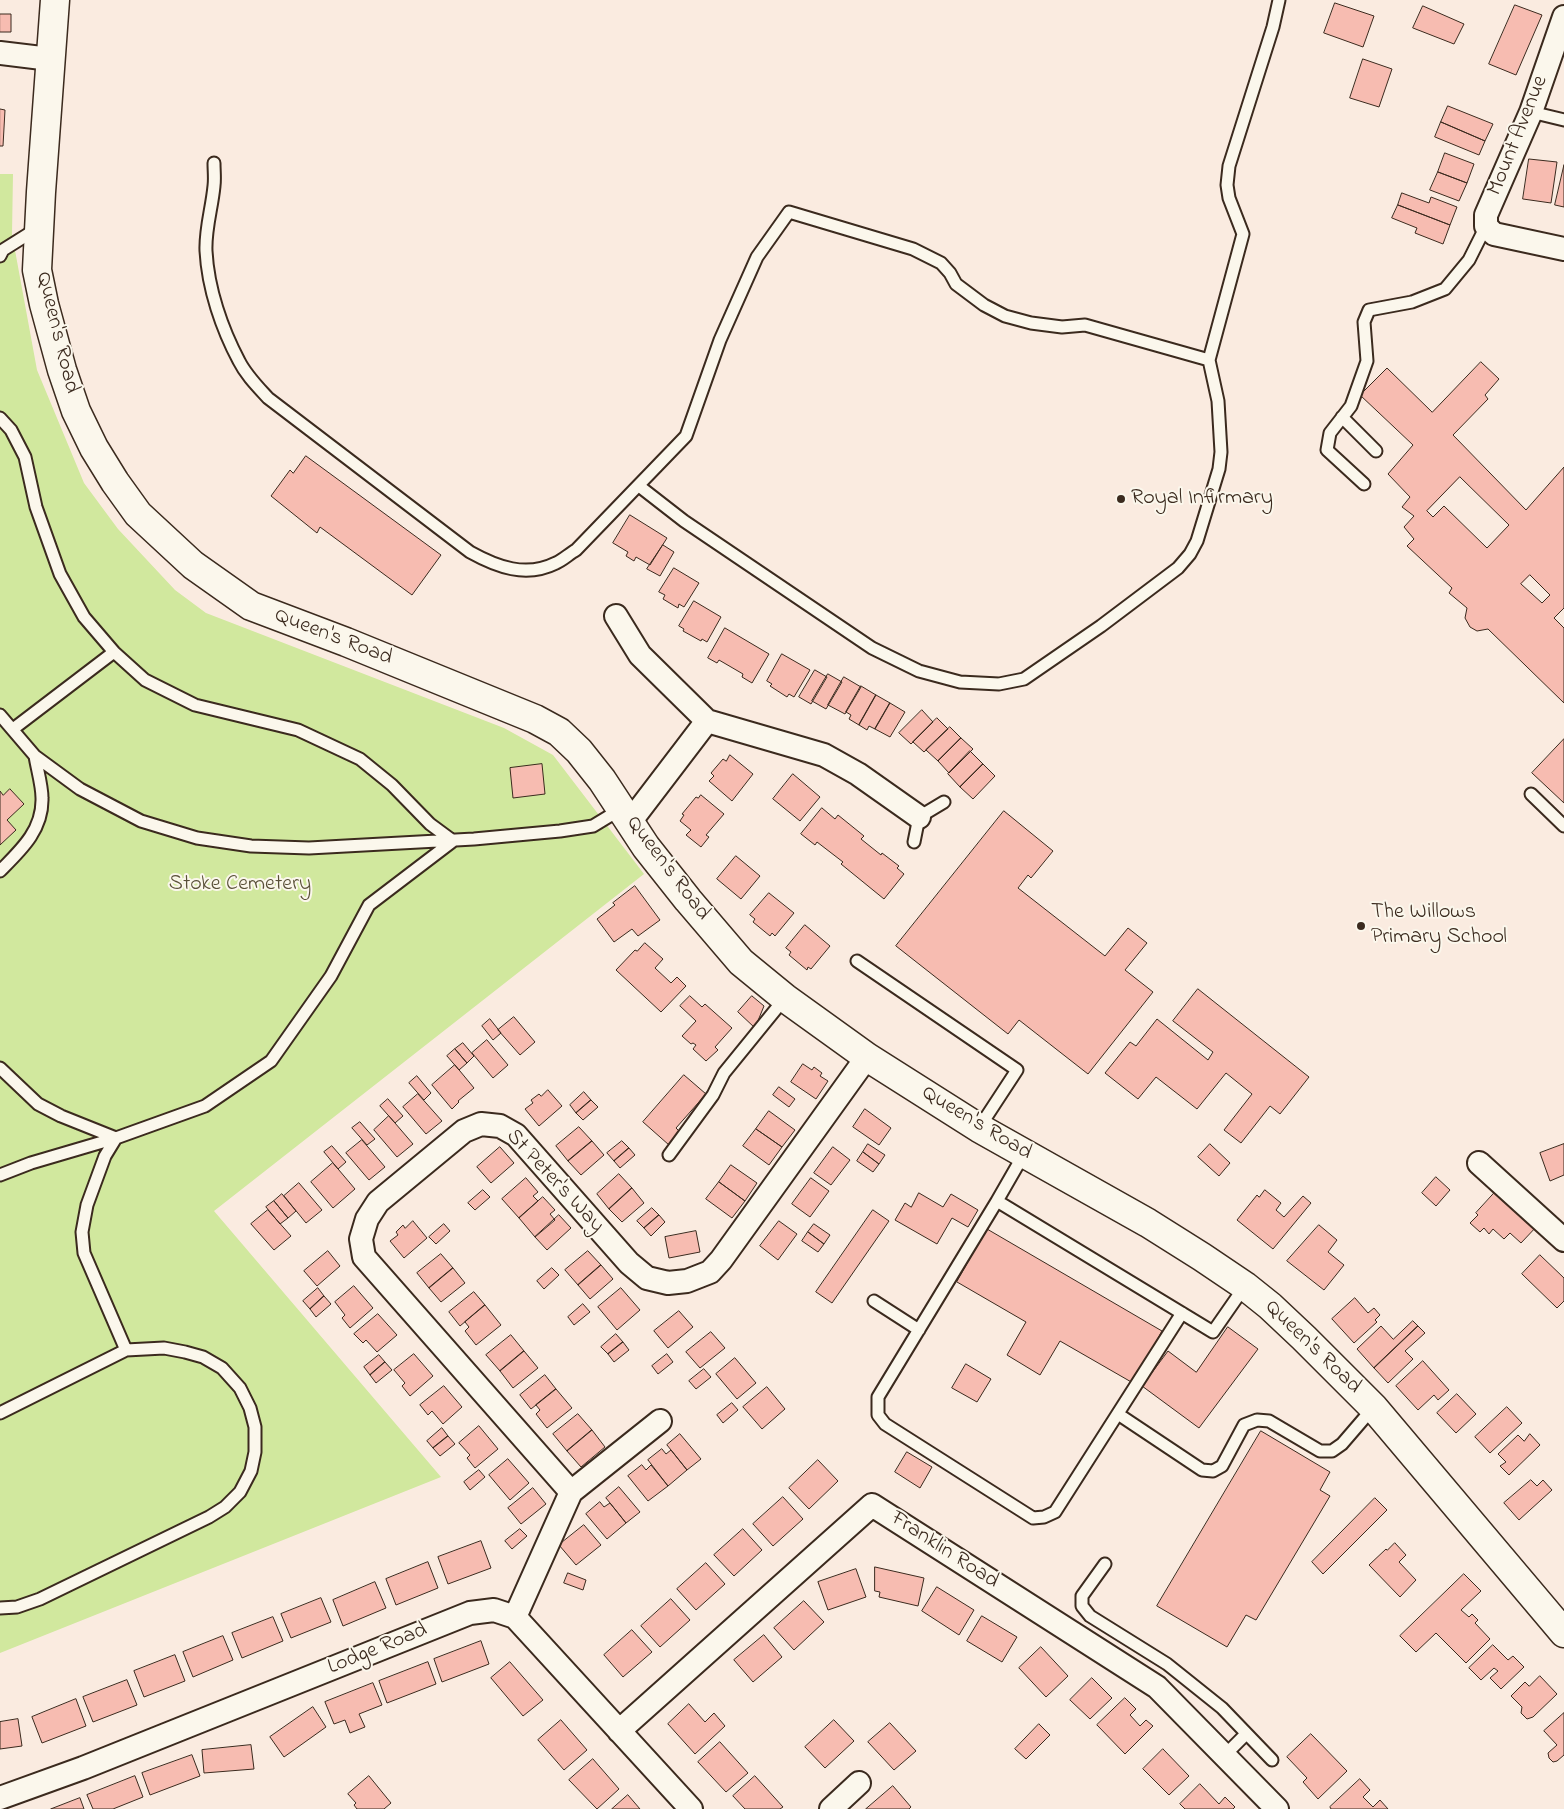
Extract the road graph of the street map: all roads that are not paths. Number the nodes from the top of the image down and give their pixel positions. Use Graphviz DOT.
graph roads {
  1 [pos="55,0"];
  2 [pos="1279,0"];
  3 [pos="1564,16"];
  4 [pos="0,53"];
  5 [pos="50,59"];
  6 [pos="1531,112"];
  7 [pos="1564,120"];
  8 [pos="214,163"];
  9 [pos="1486,226"];
  10 [pos="40,228"];
  11 [pos="1564,249"];
  12 [pos="0,256"];
  13 [pos="1209,360"];
  14 [pos="1342,417"];
  15 [pos="0,418"];
  16 [pos="1376,451"];
  17 [pos="1364,484"];
  18 [pos="638,486"];
  19 [pos="616,616"];
  20 [pos="114,652"];
  21 [pos="0,715"];
  22 [pos="707,721"];
  23 [pos="13,729"];
  24 [pos="35,756"];
  25 [pos="1531,794"];
  26 [pos="944,802"];
  27 [pos="626,815"];
  28 [pos="918,817"];
  29 [pos="1564,826"];
  30 [pos="453,841"];
  31 [pos="914,842"];
  32 [pos="0,870"];
  33 [pos="857,961"];
  34 [pos="785,998"];
  35 [pos="868,1057"];
  36 [pos="0,1068"];
  37 [pos="979,1128"];
  38 [pos="116,1138"];
  39 [pos="1024,1154"];
  40 [pos="669,1155"];
  41 [pos="1479,1163"];
  42 [pos="0,1175"];
  43 [pos="998,1201"];
  44 [pos="1564,1240"];
  45 [pos="1245,1286"];
  46 [pos="874,1301"];
  47 [pos="1182,1313"];
  48 [pos="919,1330"];
  49 [pos="126,1350"];
  50 [pos="1374,1408"];
  51 [pos="0,1413"];
  52 [pos="1118,1414"];
  53 [pos="660,1421"];
  54 [pos="571,1492"];
  55 [pos="1105,1564"];
  56 [pos="0,1608"];
  57 [pos="515,1617"];
  58 [pos="1564,1634"];
  59 [pos="619,1731"];
  60 [pos="1246,1734"];
  61 [pos="1224,1756"];
  62 [pos="1272,1760"];
  63 [pos="859,1783"];
  64 [pos="0,1798"];
  65 [pos="690,1809"];
  66 [pos="831,1809"];
  67 [pos="1277,1809"];
  1 -- 5 [label="street, Queen's Road"];
  2 -- 13 [label="lane"];
  3 -- 6 [label="street, Mount Avenue"];
  4 -- 5 [label="street"];
  5 -- 10 [label="street, Queen's Road"];
  6 -- 7 [label="lane"];
  6 -- 9 [label="street, Mount Avenue"];
  8 -- 18 [label="lane"];
  9 -- 11 [label="street"];
  9 -- 14 [label="lane"];
  10 -- 12 [label="lane"];
  10 -- 27 [label="street, Queen's Road"];
  13 -- 18 [label="lane"];
  13 -- 18 [label="lane"];
  14 -- 16 [label="lane"];
  14 -- 17 [label="lane"];
  15 -- 20 [label="lane"];
  19 -- 22 [label="street"];
  20 -- 23 [label="lane"];
  20 -- 30 [label="lane"];
  21 -- 23 [label="lane"];
  22 -- 27 [label="street"];
  22 -- 28 [label="street"];
  23 -- 24 [label="lane"];
  24 -- 30 [label="lane"];
  24 -- 32 [label="lane"];
  25 -- 29 [label="lane"];
  26 -- 28 [label="lane"];
  27 -- 30 [label="lane"];
  27 -- 34 [label="street, Queen's Road"];
  28 -- 31 [label="lane"];
  30 -- 38 [label="lane"];
  33 -- 37 [label="lane"];
  34 -- 35 [label="street, Queen's Road"];
  34 -- 40 [label="lane"];
  35 -- 37 [label="street, Queen's Road"];
  35 -- 54 [label="street, St Peter's Way"];
  36 -- 38 [label="lane"];
  37 -- 39 [label="street, Queen's Road"];
  38 -- 42 [label="lane"];
  38 -- 49 [label="lane"];
  39 -- 43 [label="lane"];
  39 -- 45 [label="street, Queen's Road"];
  41 -- 44 [label="street"];
  43 -- 47 [label="lane"];
  43 -- 48 [label="lane"];
  45 -- 47 [label="lane"];
  45 -- 50 [label="street, Queen's Road"];
  46 -- 48 [label="lane"];
  47 -- 52 [label="lane"];
  48 -- 52 [label="lane"];
  49 -- 51 [label="lane"];
  49 -- 56 [label="lane"];
  50 -- 52 [label="lane"];
  50 -- 58 [label="street, Queen's Road"];
  53 -- 54 [label="street"];
  54 -- 57 [label="street"];
  55 -- 60 [label="lane"];
  57 -- 59 [label="street"];
  57 -- 64 [label="street, Lodge Road"];
  59 -- 61 [label="street, Franklin Road"];
  59 -- 65 [label="street"];
  60 -- 61 [label="lane"];
  60 -- 62 [label="lane"];
  61 -- 67 [label="street, Franklin Road"];
  63 -- 66 [label="street"];
}
